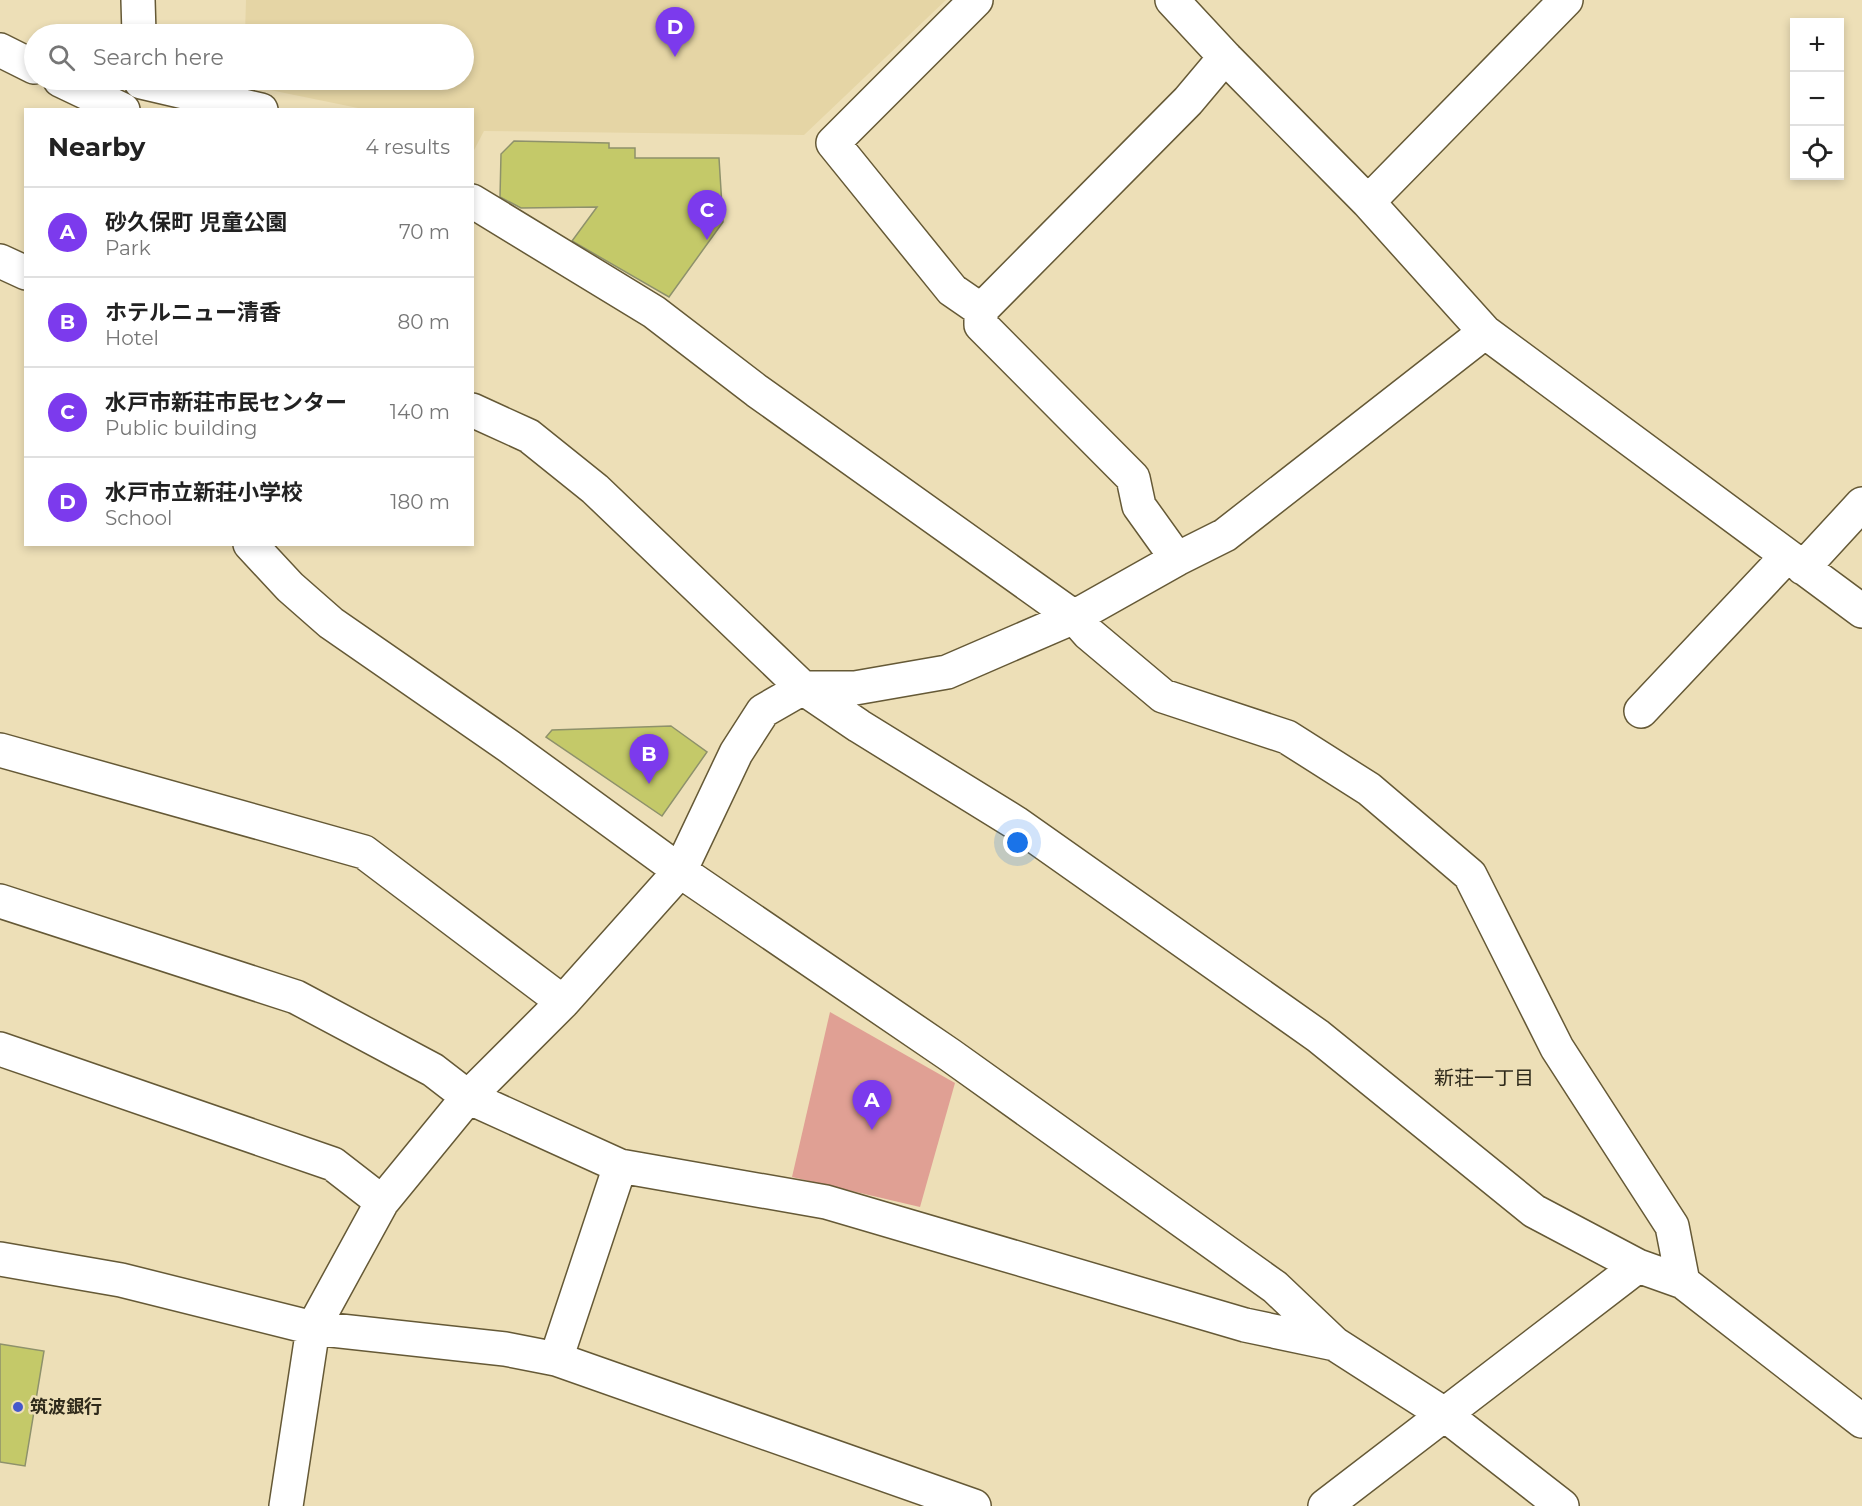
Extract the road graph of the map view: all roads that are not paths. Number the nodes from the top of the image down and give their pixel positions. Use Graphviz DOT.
graph roads {
  1 [pos="138,0"];
  2 [pos="976,0"];
  3 [pos="1172,0"];
  4 [pos="1566,0"];
  5 [pos="139,24"];
  6 [pos="0,50"];
  7 [pos="1225,57"];
  8 [pos="24,62"];
  9 [pos="81,90"];
  10 [pos="141,90"];
  11 [pos="119,108"];
  12 [pos="249,108"];
  13 [pos="474,202"];
  14 [pos="1368,202"];
  15 [pos="0,261"];
  16 [pos="24,272"];
  17 [pos="981,310"];
  18 [pos="1485,332"];
  19 [pos="474,411"];
  20 [pos="1862,504"];
  21 [pos="252,546"];
  22 [pos="1178,559"];
  23 [pos="1795,562"];
  24 [pos="1862,612"];
  25 [pos="1074,617"];
  26 [pos="803,688"];
  27 [pos="1641,711"];
  28 [pos="0,750"];
  29 [pos="680,871"];
  30 [pos="0,901"];
  31 [pos="563,1002"];
  32 [pos="0,1049"];
  33 [pos="468,1097"];
  34 [pos="620,1166"];
  35 [pos="382,1202"];
  36 [pos="0,1259"];
  37 [pos="1638,1266"];
  38 [pos="1683,1282"];
  39 [pos="313,1328"];
  40 [pos="1335,1344"];
  41 [pos="556,1359"];
  42 [pos="1444,1414"];
  43 [pos="1862,1421"];
  44 [pos="286,1506"];
  45 [pos="974,1506"];
  46 [pos="1325,1506"];
  47 [pos="1562,1506"];
  1 -- 5 [label="street"];
  2 -- 17 [label="street"];
  3 -- 7 [label="street"];
  4 -- 14 [label="street"];
  6 -- 8 [label="street"];
  7 -- 14 [label="street"];
  7 -- 17 [label="street"];
  9 -- 11 [label="street"];
  10 -- 12 [label="street"];
  13 -- 25 [label="street"];
  14 -- 18 [label="street"];
  15 -- 16 [label="street"];
  17 -- 22 [label="street"];
  18 -- 22 [label="street"];
  18 -- 23 [label="street"];
  19 -- 26 [label="street"];
  20 -- 23 [label="street"];
  21 -- 29 [label="street"];
  22 -- 25 [label="street"];
  23 -- 24 [label="street"];
  23 -- 27 [label="street"];
  25 -- 26 [label="street"];
  25 -- 38 [label="street"];
  26 -- 29 [label="street"];
  26 -- 37 [label="street"];
  28 -- 31 [label="street"];
  29 -- 31 [label="street"];
  29 -- 40 [label="street"];
  30 -- 33 [label="street"];
  31 -- 33 [label="street"];
  32 -- 35 [label="street"];
  33 -- 34 [label="street"];
  33 -- 35 [label="street"];
  34 -- 40 [label="street"];
  34 -- 41 [label="street"];
  35 -- 39 [label="street"];
  36 -- 39 [label="street"];
  37 -- 38 [label="street"];
  37 -- 42 [label="street"];
  38 -- 43 [label="street"];
  39 -- 41 [label="street"];
  39 -- 44 [label="street"];
  40 -- 42 [label="street"];
  41 -- 45 [label="street"];
  42 -- 46 [label="street"];
  42 -- 47 [label="street"];
}
